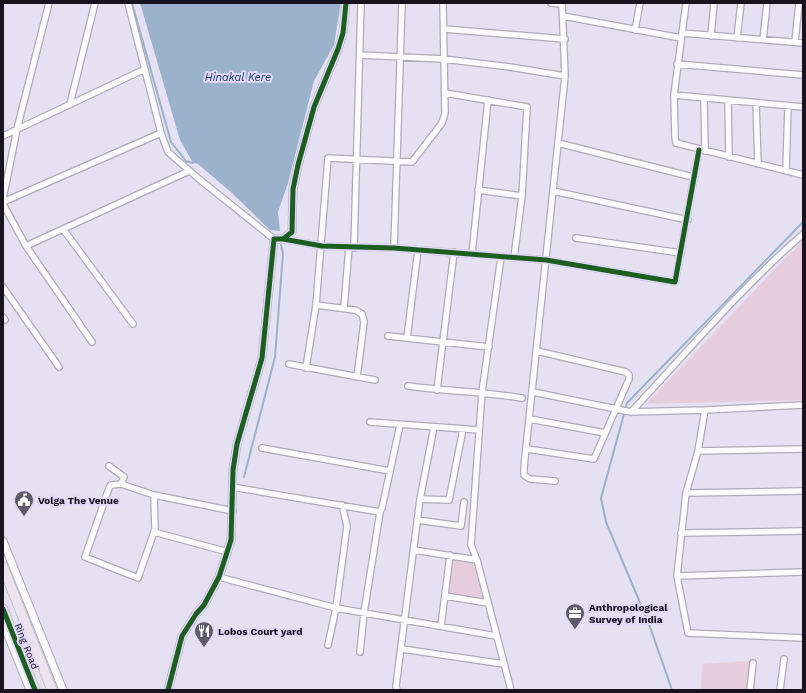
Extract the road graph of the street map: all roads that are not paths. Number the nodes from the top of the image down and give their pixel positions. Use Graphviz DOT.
graph roads {
  1 [pos="49,3"];
  2 [pos="95,3"];
  3 [pos="128,3"];
  4 [pos="346,3"];
  5 [pos="361,3"];
  6 [pos="402,3"];
  7 [pos="443,3"];
  8 [pos="551,3"];
  9 [pos="562,3"];
  10 [pos="640,3"];
  11 [pos="686,3"];
  12 [pos="714,3"];
  13 [pos="741,3"];
  14 [pos="766,3"];
  15 [pos="798,3"];
  16 [pos="563,16"];
  17 [pos="444,29"];
  18 [pos="635,30"];
  19 [pos="682,36"];
  20 [pos="711,36"];
  21 [pos="736,38"];
  22 [pos="564,39"];
  23 [pos="763,40"];
  24 [pos="795,42"];
  25 [pos="803,43"];
  26 [pos="360,55"];
  27 [pos="400,58"];
  28 [pos="444,59"];
  29 [pos="677,64"];
  30 [pos="145,69"];
  31 [pos="803,75"];
  32 [pos="565,76"];
  33 [pos="445,93"];
  34 [pos="674,95"];
  35 [pos="704,98"];
  36 [pos="488,100"];
  37 [pos="728,100"];
  38 [pos="756,103"];
  39 [pos="70,104"];
  40 [pos="788,106"];
  41 [pos="803,107"];
  42 [pos="17,129"];
  43 [pos="161,133"];
  44 [pos="3,136"];
  45 [pos="558,143"];
  46 [pos="702,150"];
  47 [pos="729,157"];
  48 [pos="357,160"];
  49 [pos="396,162"];
  50 [pos="758,164"];
  51 [pos="189,171"];
  52 [pos="786,171"];
  53 [pos="803,175"];
  54 [pos="693,178"];
  55 [pos="478,190"];
  56 [pos="553,191"];
  57 [pos="522,196"];
  58 [pos="3,199"];
  59 [pos="3,203"];
  60 [pos="688,220"];
  61 [pos="63,229"];
  62 [pos="803,234"];
  63 [pos="274,238"];
  64 [pos="576,238"];
  65 [pos="283,240"];
  66 [pos="26,246"];
  67 [pos="322,246"];
  68 [pos="351,248"];
  69 [pos="394,248"];
  70 [pos="418,250"];
  71 [pos="454,252"];
  72 [pos="681,253"];
  73 [pos="472,254"];
  74 [pos="501,257"];
  75 [pos="514,258"];
  76 [pos="546,260"];
  77 [pos="3,287"];
  78 [pos="316,305"];
  79 [pos="344,308"];
  80 [pos="133,324"];
  81 [pos="388,336"];
  82 [pos="407,338"];
  83 [pos="92,342"];
  84 [pos="442,342"];
  85 [pos="489,347"];
  86 [pos="537,351"];
  87 [pos="289,364"];
  88 [pos="59,367"];
  89 [pos="306,368"];
  90 [pos="357,377"];
  91 [pos="375,380"];
  92 [pos="408,386"];
  93 [pos="437,390"];
  94 [pos="482,392"];
  95 [pos="532,392"];
  96 [pos="522,398"];
  97 [pos="803,405"];
  98 [pos="618,410"];
  99 [pos="705,410"];
  100 [pos="629,411"];
  101 [pos="530,419"];
  102 [pos="370,422"];
  103 [pos="400,425"];
  104 [pos="434,427"];
  105 [pos="463,429"];
  106 [pos="479,430"];
  107 [pos="605,433"];
  108 [pos="262,448"];
  109 [pos="527,449"];
  110 [pos="803,449"];
  111 [pos="698,451"];
  112 [pos="109,466"];
  113 [pos="390,472"];
  114 [pos="555,481"];
  115 [pos="121,484"];
  116 [pos="232,487"];
  117 [pos="803,491"];
  118 [pos="686,493"];
  119 [pos="154,495"];
  120 [pos="420,499"];
  121 [pos="464,502"];
  122 [pos="342,505"];
  123 [pos="233,511"];
  124 [pos="380,512"];
  125 [pos="417,520"];
  126 [pos="803,530"];
  127 [pos="154,532"];
  128 [pos="681,533"];
  129 [pos="3,541"];
  130 [pos="414,550"];
  131 [pos="228,552"];
  132 [pos="450,555"];
  133 [pos="477,560"];
  134 [pos="3,567"];
  135 [pos="803,572"];
  136 [pos="677,576"];
  137 [pos="219,577"];
  138 [pos="445,596"];
  139 [pos="488,603"];
  140 [pos="336,608"];
  141 [pos="3,609"];
  142 [pos="364,613"];
  143 [pos="404,620"];
  144 [pos="3,623"];
  145 [pos="441,626"];
  146 [pos="496,636"];
  147 [pos="803,638"];
  148 [pos="328,645"];
  149 [pos="402,649"];
  150 [pos="360,652"];
  151 [pos="784,659"];
  152 [pos="753,663"];
  153 [pos="504,664"];
  154 [pos="30,690"];
  155 [pos="35,690"];
  156 [pos="52,690"];
  157 [pos="63,690"];
  158 [pos="168,690"];
  159 [pos="397,690"];
  160 [pos="511,690"];
  161 [pos="750,690"];
  162 [pos="780,690"];
  1 -- 42 [label="street"];
  2 -- 39 [label="street"];
  3 -- 30 [label="street"];
  4 -- 65 [label="street"];
  5 -- 26 [label="street"];
  6 -- 27 [label="street"];
  7 -- 17 [label="street"];
  8 -- 9 [label="street"];
  9 -- 16 [label="street"];
  10 -- 18 [label="street"];
  11 -- 19 [label="street"];
  12 -- 20 [label="street"];
  13 -- 21 [label="street"];
  14 -- 23 [label="street"];
  15 -- 24 [label="street"];
  16 -- 18 [label="street"];
  16 -- 22 [label="street"];
  17 -- 22 [label="street"];
  17 -- 28 [label="street"];
  18 -- 19 [label="street"];
  19 -- 20 [label="street"];
  19 -- 29 [label="street"];
  20 -- 21 [label="street"];
  21 -- 23 [label="street"];
  22 -- 32 [label="street"];
  23 -- 24 [label="street"];
  24 -- 25 [label="street"];
  26 -- 27 [label="street"];
  26 -- 48 [label="street"];
  27 -- 28 [label="street"];
  27 -- 49 [label="street"];
  28 -- 32 [label="street"];
  28 -- 33 [label="street"];
  29 -- 31 [label="street"];
  29 -- 34 [label="street"];
  30 -- 39 [label="street"];
  30 -- 43 [label="street"];
  32 -- 45 [label="street"];
  33 -- 36 [label="street"];
  33 -- 49 [label="street"];
  34 -- 35 [label="street"];
  34 -- 46 [label="street"];
  35 -- 37 [label="street"];
  35 -- 46 [label="street"];
  36 -- 55 [label="street"];
  36 -- 57 [label="street"];
  37 -- 38 [label="street"];
  37 -- 47 [label="street"];
  38 -- 40 [label="street"];
  38 -- 50 [label="street"];
  39 -- 42 [label="street"];
  40 -- 41 [label="street"];
  40 -- 52 [label="street"];
  42 -- 44 [label="street"];
  42 -- 58 [label="street"];
  43 -- 51 [label="street"];
  43 -- 59 [label="street"];
  45 -- 54 [label="street"];
  45 -- 56 [label="street"];
  46 -- 47 [label="street"];
  46 -- 54 [label="street"];
  47 -- 50 [label="street"];
  48 -- 49 [label="street"];
  48 -- 67 [label="street"];
  48 -- 68 [label="street"];
  49 -- 69 [label="street"];
  50 -- 52 [label="street"];
  51 -- 61 [label="street"];
  51 -- 63 [label="street"];
  52 -- 53 [label="street"];
  54 -- 60 [label="street"];
  55 -- 57 [label="street"];
  55 -- 73 [label="street"];
  56 -- 60 [label="street"];
  56 -- 76 [label="street"];
  57 -- 75 [label="street"];
  59 -- 66 [label="street"];
  60 -- 72 [label="street"];
  61 -- 66 [label="street"];
  61 -- 80 [label="street"];
  62 -- 100 [label="street"];
  63 -- 65 [label="street"];
  63 -- 116 [label="street"];
  64 -- 72 [label="street"];
  65 -- 67 [label="street"];
  66 -- 83 [label="street"];
  67 -- 68 [label="street"];
  67 -- 78 [label="street"];
  68 -- 69 [label="street"];
  68 -- 79 [label="street"];
  69 -- 70 [label="street"];
  70 -- 71 [label="street"];
  70 -- 82 [label="street"];
  71 -- 73 [label="street"];
  71 -- 84 [label="street"];
  72 -- 76 [label="street"];
  73 -- 74 [label="street"];
  74 -- 75 [label="street"];
  74 -- 85 [label="street"];
  75 -- 76 [label="street"];
  76 -- 86 [label="street"];
  77 -- 88 [label="street"];
  78 -- 79 [label="street"];
  78 -- 89 [label="street"];
  79 -- 90 [label="street"];
  81 -- 82 [label="street"];
  82 -- 84 [label="street"];
  84 -- 85 [label="street"];
  84 -- 93 [label="street"];
  85 -- 94 [label="street"];
  86 -- 95 [label="street"];
  86 -- 98 [label="street"];
  87 -- 89 [label="street"];
  89 -- 90 [label="street"];
  90 -- 91 [label="street"];
  92 -- 93 [label="street"];
  93 -- 94 [label="street"];
  94 -- 96 [label="street"];
  94 -- 106 [label="street"];
  95 -- 98 [label="street"];
  95 -- 101 [label="street"];
  97 -- 99 [label="street"];
  98 -- 100 [label="street"];
  98 -- 107 [label="street"];
  99 -- 100 [label="street"];
  99 -- 111 [label="street"];
  101 -- 107 [label="street"];
  101 -- 109 [label="street"];
  102 -- 103 [label="street"];
  103 -- 104 [label="street"];
  103 -- 113 [label="street"];
  104 -- 105 [label="street"];
  104 -- 120 [label="street"];
  105 -- 106 [label="street"];
  105 -- 120 [label="street"];
  106 -- 133 [label="street"];
  107 -- 109 [label="street"];
  108 -- 113 [label="street"];
  109 -- 114 [label="street"];
  110 -- 111 [label="street"];
  111 -- 118 [label="street"];
  112 -- 115 [label="street"];
  113 -- 124 [label="street"];
  115 -- 119 [label="street"];
  115 -- 127 [label="street"];
  116 -- 122 [label="street"];
  116 -- 123 [label="street"];
  117 -- 118 [label="street"];
  118 -- 128 [label="street"];
  119 -- 123 [label="street"];
  119 -- 127 [label="street"];
  120 -- 125 [label="street"];
  121 -- 125 [label="street"];
  122 -- 124 [label="street"];
  122 -- 140 [label="street"];
  123 -- 131 [label="street"];
  124 -- 142 [label="street"];
  125 -- 130 [label="street"];
  126 -- 128 [label="street"];
  127 -- 131 [label="street"];
  128 -- 136 [label="street"];
  129 -- 157 [label="street"];
  130 -- 132 [label="street"];
  130 -- 143 [label="street"];
  131 -- 137 [label="street"];
  132 -- 133 [label="street"];
  132 -- 138 [label="street"];
  133 -- 139 [label="street"];
  134 -- 156 [label="highway, Ring Road"];
  135 -- 136 [label="street"];
  136 -- 147 [label="street"];
  137 -- 140 [label="street"];
  137 -- 158 [label="street"];
  138 -- 139 [label="street"];
  138 -- 145 [label="street"];
  139 -- 146 [label="street"];
  140 -- 142 [label="street"];
  140 -- 148 [label="street"];
  141 -- 155 [label="highway, Ring Road"];
  142 -- 143 [label="street"];
  142 -- 150 [label="street"];
  143 -- 145 [label="street"];
  143 -- 149 [label="street"];
  144 -- 154 [label="street"];
  145 -- 146 [label="street"];
  146 -- 153 [label="street"];
  149 -- 153 [label="street"];
  149 -- 159 [label="street"];
  151 -- 162 [label="street"];
  152 -- 161 [label="street"];
  153 -- 160 [label="street"];
}
